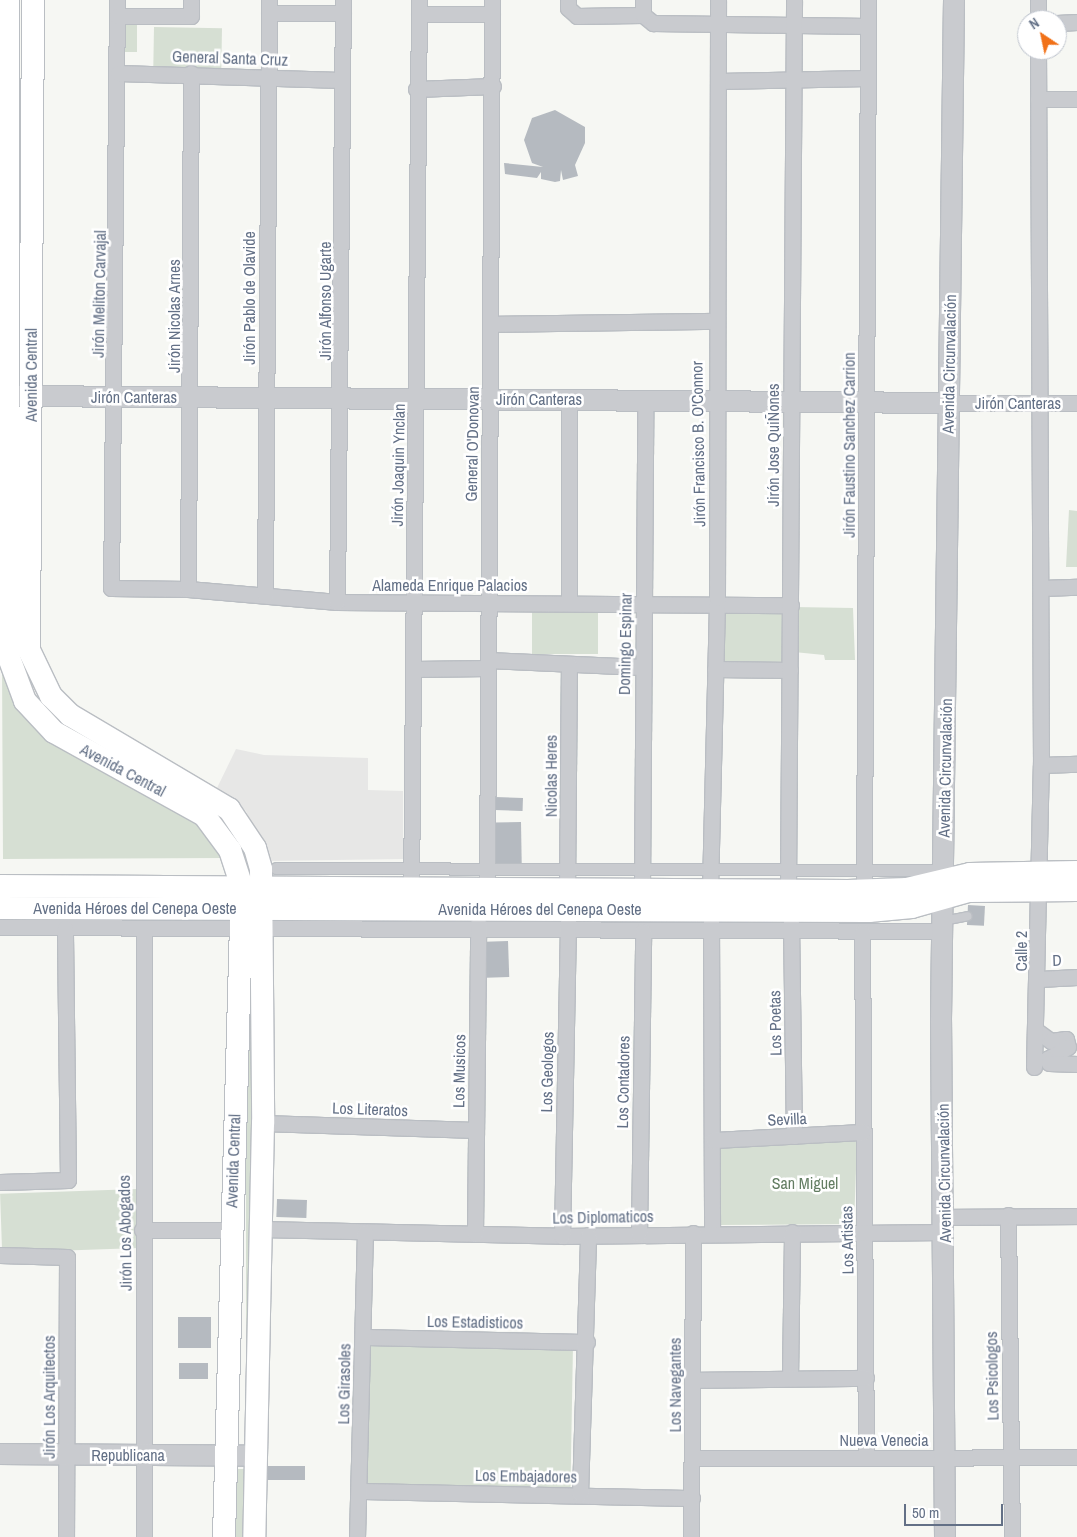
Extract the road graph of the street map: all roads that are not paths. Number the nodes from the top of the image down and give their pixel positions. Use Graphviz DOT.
graph roads {
  1 [pos="8,0"];
  2 [pos="33,0"];
  3 [pos="117,0"];
  4 [pos="191,0"];
  5 [pos="643,0"];
  6 [pos="718,0"];
  7 [pos="794,0"];
  8 [pos="868,0"];
  9 [pos="954,0"];
  10 [pos="269,6"];
  11 [pos="343,6"];
  12 [pos="419,7"];
  13 [pos="492,7"];
  14 [pos="570,7"];
  15 [pos="117,16"];
  16 [pos="643,16"];
  17 [pos="718,25"];
  18 [pos="868,26"];
  19 [pos="794,27"];
  20 [pos="9,56"];
  21 [pos="33,56"];
  22 [pos="1038,60"];
  23 [pos="118,73"];
  24 [pos="191,74"];
  25 [pos="266,77"];
  26 [pos="868,78"];
  27 [pos="341,80"];
  28 [pos="718,81"];
  29 [pos="794,81"];
  30 [pos="493,86"];
  31 [pos="416,89"];
  32 [pos="1038,99"];
  33 [pos="1077,99"];
  34 [pos="714,321"];
  35 [pos="491,324"];
  36 [pos="3,396"];
  37 [pos="31,396"];
  38 [pos="115,397"];
  39 [pos="192,398"];
  40 [pos="569,398"];
  41 [pos="266,399"];
  42 [pos="491,399"];
  43 [pos="715,399"];
  44 [pos="791,399"];
  45 [pos="342,400"];
  46 [pos="416,400"];
  47 [pos="645,400"];
  48 [pos="867,400"];
  49 [pos="948,403"];
  50 [pos="1040,403"];
  51 [pos="1077,403"];
  52 [pos="1077,587"];
  53 [pos="111,588"];
  54 [pos="1041,588"];
  55 [pos="188,589"];
  56 [pos="265,595"];
  57 [pos="338,602"];
  58 [pos="488,602"];
  59 [pos="569,602"];
  60 [pos="413,603"];
  61 [pos="643,603"];
  62 [pos="717,605"];
  63 [pos="791,605"];
  64 [pos="2,641"];
  65 [pos="488,664"];
  66 [pos="569,664"];
  67 [pos="641,666"];
  68 [pos="413,669"];
  69 [pos="715,669"];
  70 [pos="790,670"];
  71 [pos="1077,764"];
  72 [pos="1041,765"];
  73 [pos="276,868"];
  74 [pos="1077,872"];
  75 [pos="487,879"];
  76 [pos="642,879"];
  77 [pos="863,881"];
  78 [pos="1039,881"];
  79 [pos="944,883"];
  80 [pos="0,886"];
  81 [pos="411,888"];
  82 [pos="710,890"];
  83 [pos="1077,890"];
  84 [pos="264,898"];
  85 [pos="567,899"];
  86 [pos="790,901"];
  87 [pos="0,908"];
  88 [pos="241,909"];
  89 [pos="478,909"];
  90 [pos="968,916"];
  91 [pos="943,926"];
  92 [pos="0,927"];
  93 [pos="66,928"];
  94 [pos="144,928"];
  95 [pos="264,931"];
  96 [pos="410,931"];
  97 [pos="643,931"];
  98 [pos="478,932"];
  99 [pos="711,932"];
  100 [pos="862,932"];
  101 [pos="1077,977"];
  102 [pos="1039,979"];
  103 [pos="1037,1031"];
  104 [pos="1077,1064"];
  105 [pos="1034,1067"];
  106 [pos="263,1123"];
  107 [pos="476,1130"];
  108 [pos="863,1132"];
  109 [pos="794,1136"];
  110 [pos="713,1140"];
  111 [pos="0,1182"];
  112 [pos="1008,1215"];
  113 [pos="1077,1216"];
  114 [pos="944,1224"];
  115 [pos="261,1229"];
  116 [pos="142,1230"];
  117 [pos="231,1230"];
  118 [pos="365,1232"];
  119 [pos="792,1232"];
  120 [pos="693,1233"];
  121 [pos="712,1233"];
  122 [pos="865,1233"];
  123 [pos="475,1234"];
  124 [pos="639,1234"];
  125 [pos="588,1235"];
  126 [pos="562,1236"];
  127 [pos="0,1256"];
  128 [pos="363,1337"];
  129 [pos="587,1342"];
  130 [pos="790,1378"];
  131 [pos="866,1378"];
  132 [pos="692,1380"];
  133 [pos="0,1454"];
  134 [pos="67,1455"];
  135 [pos="146,1455"];
  136 [pos="227,1455"];
  137 [pos="257,1456"];
  138 [pos="866,1457"];
  139 [pos="946,1457"];
  140 [pos="1011,1457"];
  141 [pos="1077,1457"];
  142 [pos="692,1458"];
  143 [pos="359,1491"];
  144 [pos="580,1494"];
  145 [pos="692,1498"];
  146 [pos="66,1537"];
  147 [pos="144,1537"];
  148 [pos="224,1537"];
  149 [pos="254,1537"];
  150 [pos="357,1537"];
  151 [pos="691,1537"];
  152 [pos="945,1537"];
  153 [pos="1012,1537"];
  1 -- 20 [label="main road, Avenida Central"];
  2 -- 21 [label="main road, Avenida Central"];
  3 -- 15 [label="street, Jirón Meliton Carvajal"];
  4 -- 15 [label="street"];
  5 -- 16 [label="street"];
  6 -- 17 [label="street, Jirón Francisco B. O'Connor"];
  7 -- 19 [label="street, Jirón Jose QuiÑones"];
  8 -- 18 [label="street, Jirón Faustino Sanchez Carrion"];
  9 -- 49 [label="street, Avenida Circunvalación"];
  10 -- 11 [label="street"];
  10 -- 25 [label="street, Jirón Pablo de Olavide"];
  11 -- 27 [label="street, Jirón Alfonso Ugarte"];
  12 -- 13 [label="street"];
  12 -- 31 [label="street, Jirón Joaquin Ynclan"];
  13 -- 30 [label="street, General O'Donovan"];
  14 -- 16 [label="street"];
  15 -- 23 [label="street, Jirón Meliton Carvajal"];
  16 -- 17 [label="street"];
  17 -- 19 [label="street"];
  17 -- 28 [label="street, Jirón Francisco B. O'Connor"];
  18 -- 19 [label="street"];
  18 -- 26 [label="street, Jirón Faustino Sanchez Carrion"];
  19 -- 29 [label="street, Jirón Jose QuiÑones"];
  20 -- 21 [label="main road"];
  20 -- 36 [label="main road, Avenida Central"];
  21 -- 37 [label="main road, Avenida Central"];
  22 -- 32 [label="street, Calle 2"];
  23 -- 24 [label="street, General Santa Cruz"];
  23 -- 38 [label="street, Jirón Meliton Carvajal"];
  24 -- 25 [label="street, General Santa Cruz"];
  24 -- 39 [label="street, Jirón Nicolas Arnes"];
  25 -- 27 [label="street, General Santa Cruz"];
  25 -- 41 [label="street, Jirón Pablo de Olavide"];
  26 -- 29 [label="street"];
  26 -- 48 [label="street, Jirón Faustino Sanchez Carrion"];
  27 -- 45 [label="street, Jirón Alfonso Ugarte"];
  28 -- 29 [label="street"];
  28 -- 34 [label="street, Jirón Francisco B. O'Connor"];
  29 -- 44 [label="street, Jirón Jose QuiÑones"];
  30 -- 31 [label="street"];
  30 -- 35 [label="street, General O'Donovan"];
  31 -- 46 [label="street, Jirón Joaquin Ynclan"];
  32 -- 33 [label="street"];
  32 -- 50 [label="street, Calle 2"];
  34 -- 35 [label="street"];
  34 -- 43 [label="street, Jirón Francisco B. O'Connor"];
  35 -- 42 [label="street, General O'Donovan"];
  36 -- 37 [label="street, Jirón Canteras"];
  36 -- 64 [label="main road, Avenida Central"];
  37 -- 38 [label="street, Jirón Canteras"];
  37 -- 84 [label="main road, Avenida Central"];
  38 -- 39 [label="street, Jirón Canteras"];
  38 -- 53 [label="street, Jirón Meliton Carvajal"];
  39 -- 41 [label="street, Jirón Canteras"];
  39 -- 55 [label="street, Jirón Nicolas Arnes"];
  40 -- 42 [label="street, Jirón Canteras"];
  40 -- 47 [label="street, Jirón Canteras"];
  40 -- 59 [label="street"];
  41 -- 45 [label="street, Jirón Canteras"];
  41 -- 56 [label="street, Jirón Pablo de Olavide"];
  42 -- 46 [label="street, Jirón Canteras"];
  42 -- 58 [label="street, General O'Donovan"];
  43 -- 44 [label="street, Jirón Canteras"];
  43 -- 47 [label="street, Jirón Canteras"];
  43 -- 62 [label="street, Jirón Francisco B. O'Connor"];
  44 -- 48 [label="street, Jirón Canteras"];
  44 -- 63 [label="street, Jirón Jose QuiÑones"];
  45 -- 46 [label="street, Jirón Canteras"];
  45 -- 57 [label="street, Jirón Alfonso Ugarte"];
  46 -- 60 [label="street, Jirón Joaquin Ynclan"];
  47 -- 61 [label="street, Domingo Espinar"];
  48 -- 49 [label="street, Jirón Canteras"];
  48 -- 77 [label="street, Jirón Faustino Sanchez Carrion"];
  49 -- 50 [label="street, Jirón Canteras"];
  49 -- 79 [label="street, Avenida Circunvalación"];
  50 -- 51 [label="street, Jirón Canteras"];
  50 -- 54 [label="street, Calle 2"];
  52 -- 54 [label="street"];
  53 -- 55 [label="street, Alameda Enrique Palacios"];
  54 -- 72 [label="street, Calle 2"];
  55 -- 56 [label="street, Alameda Enrique Palacios"];
  56 -- 57 [label="street, Alameda Enrique Palacios"];
  57 -- 60 [label="street, Alameda Enrique Palacios"];
  58 -- 59 [label="street, Alameda Enrique Palacios"];
  58 -- 60 [label="street, Alameda Enrique Palacios"];
  58 -- 65 [label="street, General O'Donovan"];
  59 -- 61 [label="street, Alameda Enrique Palacios"];
  60 -- 68 [label="street, Jirón Joaquin Ynclan"];
  61 -- 62 [label="street, Alameda Enrique Palacios"];
  61 -- 67 [label="street, Domingo Espinar"];
  62 -- 63 [label="street, Alameda Enrique Palacios"];
  62 -- 69 [label="street, Jirón Francisco B. O'Connor"];
  63 -- 70 [label="street, Jirón Jose QuiÑones"];
  64 -- 88 [label="main road, Avenida Central"];
  65 -- 66 [label="street"];
  65 -- 68 [label="street"];
  65 -- 75 [label="street, General O'Donovan"];
  66 -- 67 [label="street"];
  66 -- 85 [label="street, Nicolas Heres"];
  67 -- 76 [label="street, Domingo Espinar"];
  68 -- 81 [label="street, Jirón Joaquin Ynclan"];
  69 -- 70 [label="street"];
  69 -- 82 [label="street, Jirón Francisco B. O'Connor"];
  70 -- 86 [label="street, Jirón Jose QuiÑones"];
  71 -- 72 [label="street"];
  72 -- 78 [label="street, Calle 2"];
  73 -- 81 [label="street"];
  74 -- 78 [label="main road, Avenida Héroes del Cenepa Oeste"];
  75 -- 81 [label="main road, Avenida Héroes del Cenepa Oeste"];
  75 -- 85 [label="main road, Avenida Héroes del Cenepa Oeste"];
  76 -- 82 [label="main road, Avenida Héroes del Cenepa Oeste"];
  76 -- 85 [label="main road, Avenida Héroes del Cenepa Oeste"];
  77 -- 79 [label="main road, Avenida Héroes del Cenepa Oeste"];
  77 -- 86 [label="main road, Avenida Héroes del Cenepa Oeste"];
  78 -- 79 [label="main road, Avenida Héroes del Cenepa Oeste"];
  78 -- 79 [label="main road, Avenida Héroes del Cenepa Oeste"];
  78 -- 83 [label="main road, Avenida Héroes del Cenepa Oeste"];
  78 -- 102 [label="street, Calle 2"];
  79 -- 86 [label="main road, Avenida Héroes del Cenepa Oeste"];
  79 -- 91 [label="street, Avenida Circunvalación"];
  80 -- 88 [label="main road, Avenida Héroes del Cenepa Oeste"];
  81 -- 84 [label="main road, Avenida Héroes del Cenepa Oeste"];
  81 -- 89 [label="main road, Avenida Héroes del Cenepa Oeste"];
  81 -- 96 [label="street, Jirón Joaquin Ynclan"];
  82 -- 85 [label="main road, Avenida Héroes del Cenepa Oeste"];
  82 -- 86 [label="main road, Avenida Héroes del Cenepa Oeste"];
  82 -- 86 [label="street"];
  82 -- 99 [label="street, Jirón Francisco B. O'Connor"];
  84 -- 88 [label="main road, Avenida Héroes del Cenepa Oeste"];
  84 -- 95 [label="main road, Avenida Central"];
  85 -- 89 [label="main road, Avenida Héroes del Cenepa Oeste"];
  85 -- 97 [label="street"];
  85 -- 98 [label="street"];
  85 -- 126 [label="street, Los Geologos"];
  86 -- 99 [label="street"];
  86 -- 100 [label="street"];
  86 -- 109 [label="street, Los Poetas"];
  87 -- 88 [label="main road, Avenida Héroes del Cenepa Oeste"];
  88 -- 94 [label="street"];
  88 -- 95 [label="street"];
  88 -- 117 [label="main road, Avenida Central"];
  89 -- 98 [label="street, Los Musicos"];
  90 -- 91 [label="lane"];
  91 -- 100 [label="street"];
  91 -- 114 [label="street, Avenida Circunvalación"];
  92 -- 93 [label="street"];
  93 -- 94 [label="street"];
  93 -- 111 [label="street"];
  94 -- 116 [label="street, Jirón Los Abogados"];
  95 -- 96 [label="street"];
  95 -- 106 [label="main road, Avenida Central"];
  96 -- 98 [label="street"];
  97 -- 99 [label="street"];
  97 -- 124 [label="street, Los Contadores"];
  98 -- 107 [label="street, Los Musicos"];
  99 -- 110 [label="street, Jirón Francisco B. O'Connor"];
  100 -- 108 [label="street, Los Artistas"];
  101 -- 102 [label="street, D"];
  102 -- 103 [label="street, Calle 2"];
  103 -- 104 [label="street"];
  103 -- 105 [label="street, Calle 2"];
  106 -- 107 [label="street, Los Literatos"];
  106 -- 115 [label="main road, Avenida Central"];
  107 -- 123 [label="street, Los Musicos"];
  108 -- 109 [label="street, Sevilla"];
  108 -- 122 [label="street, Los Artistas"];
  109 -- 110 [label="street, Sevilla"];
  110 -- 121 [label="street, Jirón Francisco B. O'Connor"];
  112 -- 113 [label="street, Los Diplomaticos"];
  112 -- 114 [label="street, Los Diplomaticos"];
  112 -- 140 [label="street, Los Psicologos"];
  114 -- 122 [label="street, Los Diplomaticos"];
  114 -- 139 [label="street, Avenida Circunvalación"];
  115 -- 118 [label="street, Los Diplomaticos"];
  115 -- 137 [label="main road, Avenida Central"];
  116 -- 117 [label="street"];
  116 -- 135 [label="street, Jirón Los Abogados"];
  117 -- 136 [label="main road, Avenida Central"];
  118 -- 123 [label="street, Los Diplomaticos"];
  118 -- 128 [label="street, Los Girasoles"];
  119 -- 121 [label="street, Los Diplomaticos"];
  119 -- 122 [label="street, Los Diplomaticos"];
  119 -- 130 [label="street"];
  120 -- 121 [label="street, Los Diplomaticos"];
  120 -- 124 [label="street, Los Diplomaticos"];
  120 -- 132 [label="street, Los Navegantes"];
  122 -- 131 [label="street, Los Artistas"];
  123 -- 126 [label="street, Los Diplomaticos"];
  124 -- 125 [label="street, Los Diplomaticos"];
  125 -- 126 [label="street, Los Diplomaticos"];
  125 -- 129 [label="street"];
  127 -- 134 [label="street, Jirón Los Arquitectos"];
  128 -- 129 [label="street, Los Estadisticos"];
  128 -- 143 [label="street, Los Girasoles"];
  129 -- 144 [label="street"];
  130 -- 131 [label="street"];
  130 -- 132 [label="street"];
  131 -- 138 [label="street, Los Artistas"];
  132 -- 142 [label="street, Los Navegantes"];
  133 -- 134 [label="street, Republicana"];
  134 -- 135 [label="street, Republicana"];
  134 -- 146 [label="street, Jirón Los Arquitectos"];
  135 -- 136 [label="street, Republicana"];
  135 -- 147 [label="street, Jirón Los Abogados"];
  136 -- 137 [label="street, Republicana"];
  136 -- 148 [label="main road, Avenida Central"];
  137 -- 149 [label="main road, Avenida Central"];
  138 -- 139 [label="street, Nueva Venecia"];
  138 -- 142 [label="street, Nueva Venecia"];
  139 -- 140 [label="street, Nueva Venecia"];
  139 -- 152 [label="street, Avenida Circunvalación"];
  140 -- 141 [label="street, Nueva Venecia"];
  140 -- 153 [label="street, Los Psicologos"];
  142 -- 145 [label="street, Los Navegantes"];
  143 -- 144 [label="street, Los Embajadores"];
  143 -- 150 [label="street, Los Girasoles"];
  144 -- 145 [label="street, Los Embajadores"];
  145 -- 151 [label="street, Los Navegantes"];
}
